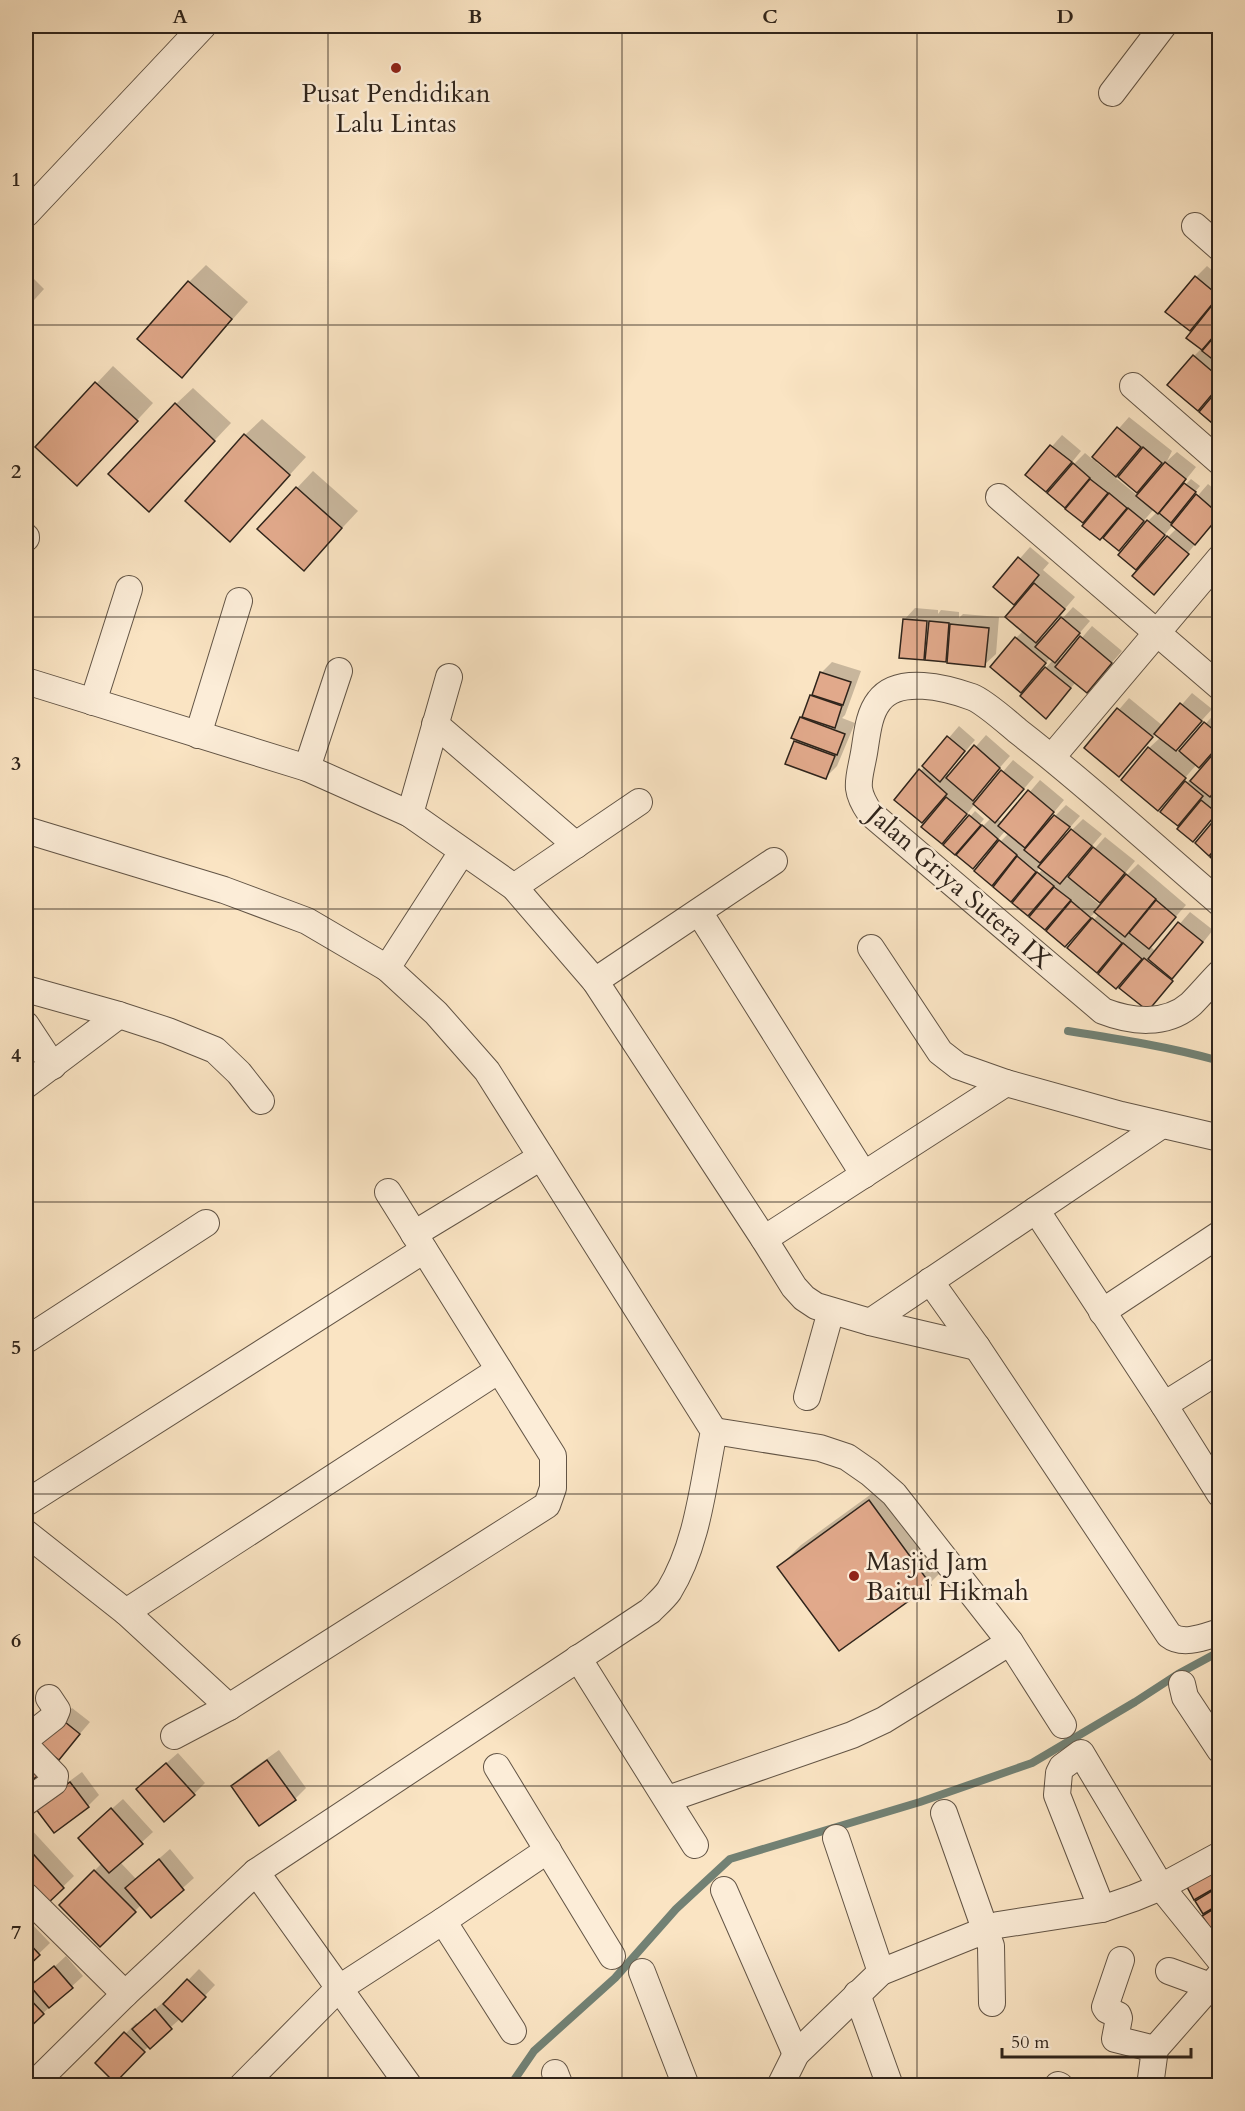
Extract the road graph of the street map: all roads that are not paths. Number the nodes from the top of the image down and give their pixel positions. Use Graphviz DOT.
graph roads {
  1 [pos="203,26"];
  2 [pos="1163,26"];
  3 [pos="1112,93"];
  4 [pos="26,214"];
  5 [pos="1195,226"];
  6 [pos="1220,248"];
  7 [pos="1133,386"];
  8 [pos="1220,462"];
  9 [pos="999,497"];
  10 [pos="1220,558"];
  11 [pos="129,589"];
  12 [pos="238,601"];
  13 [pos="1157,632"];
  14 [pos="339,671"];
  15 [pos="449,677"];
  16 [pos="26,681"];
  17 [pos="1220,687"];
  18 [pos="93,702"];
  19 [pos="435,724"];
  20 [pos="198,735"];
  21 [pos="1052,757"];
  22 [pos="307,768"];
  23 [pos="639,802"];
  24 [pos="410,814"];
  25 [pos="26,830"];
  26 [pos="576,845"];
  27 [pos="462,852"];
  28 [pos="774,861"];
  29 [pos="514,887"];
  30 [pos="1220,903"];
  31 [pos="699,912"];
  32 [pos="871,948"];
  33 [pos="387,968"];
  34 [pos="1220,973"];
  35 [pos="596,981"];
  36 [pos="26,989"];
  37 [pos="119,1015"];
  38 [pos="26,1025"];
  39 [pos="53,1066"];
  40 [pos="1006,1083"];
  41 [pos="26,1085"];
  42 [pos="261,1101"];
  43 [pos="1162,1125"];
  44 [pos="1220,1138"];
  45 [pos="541,1157"];
  46 [pos="864,1175"];
  47 [pos="388,1192"];
  48 [pos="1036,1210"];
  49 [pos="206,1223"];
  50 [pos="1220,1234"];
  51 [pos="764,1239"];
  52 [pos="419,1242"];
  53 [pos="930,1281"];
  54 [pos="831,1311"];
  55 [pos="1102,1312"];
  56 [pos="870,1322"];
  57 [pos="26,1340"];
  58 [pos="977,1347"];
  59 [pos="499,1370"];
  60 [pos="1220,1370"];
  61 [pos="807,1397"];
  62 [pos="1164,1405"];
  63 [pos="714,1431"];
  64 [pos="1220,1494"];
  65 [pos="26,1503"];
  66 [pos="26,1533"];
  67 [pos="126,1612"];
  68 [pos="1220,1632"];
  69 [pos="1010,1642"];
  70 [pos="578,1658"];
  71 [pos="1182,1684"];
  72 [pos="49,1698"];
  73 [pos="229,1707"];
  74 [pos="1063,1725"];
  75 [pos="174,1736"];
  76 [pos="26,1739"];
  77 [pos="26,1746"];
  78 [pos="1220,1750"];
  79 [pos="497,1767"];
  80 [pos="668,1799"];
  81 [pos="26,1802"];
  82 [pos="944,1813"];
  83 [pos="836,1838"];
  84 [pos="695,1845"];
  85 [pos="548,1850"];
  86 [pos="1220,1855"];
  87 [pos="256,1872"];
  88 [pos="1161,1887"];
  89 [pos="724,1890"];
  90 [pos="26,1896"];
  91 [pos="1102,1909"];
  92 [pos="443,1921"];
  93 [pos="985,1929"];
  94 [pos="612,1956"];
  95 [pos="1121,1960"];
  96 [pos="1220,1960"];
  97 [pos="1169,1971"];
  98 [pos="642,1972"];
  99 [pos="881,1972"];
  100 [pos="1215,1981"];
  101 [pos="338,1989"];
  102 [pos="125,1994"];
  103 [pos="857,1994"];
  104 [pos="992,2003"];
  105 [pos="513,2031"];
  106 [pos="1155,2049"];
  107 [pos="796,2054"];
  108 [pos="31,2077"];
  109 [pos="243,2085"];
  110 [pos="409,2085"];
  111 [pos="686,2085"];
  112 [pos="780,2085"];
  113 [pos="890,2085"];
  114 [pos="1150,2085"];
  1 -- 4 [label="street"];
  2 -- 3 [label="street"];
  5 -- 6 [label="street"];
  7 -- 8 [label="street"];
  9 -- 13 [label="street"];
  10 -- 13 [label="street"];
  11 -- 18 [label="street"];
  12 -- 20 [label="street"];
  13 -- 17 [label="street"];
  13 -- 21 [label="street"];
  14 -- 22 [label="street"];
  15 -- 19 [label="street"];
  16 -- 18 [label="street"];
  18 -- 20 [label="street"];
  19 -- 24 [label="street"];
  19 -- 26 [label="street"];
  20 -- 22 [label="street"];
  21 -- 30 [label="street, Jalan Griya Sutera IX"];
  21 -- 34 [label="street, Jalan Griya Sutera IX"];
  22 -- 24 [label="street"];
  23 -- 26 [label="street"];
  24 -- 27 [label="street"];
  25 -- 33 [label="street"];
  26 -- 29 [label="street"];
  27 -- 29 [label="street"];
  27 -- 33 [label="street"];
  28 -- 31 [label="street"];
  29 -- 35 [label="street"];
  31 -- 35 [label="street"];
  31 -- 46 [label="street"];
  32 -- 40 [label="street"];
  33 -- 45 [label="street"];
  35 -- 51 [label="street"];
  36 -- 37 [label="street"];
  37 -- 39 [label="street"];
  37 -- 42 [label="street"];
  38 -- 39 [label="street"];
  39 -- 41 [label="street"];
  40 -- 43 [label="street"];
  40 -- 46 [label="street"];
  43 -- 44 [label="street"];
  43 -- 48 [label="street"];
  45 -- 52 [label="street"];
  45 -- 63 [label="street"];
  46 -- 51 [label="street"];
  47 -- 52 [label="street"];
  48 -- 53 [label="street"];
  48 -- 55 [label="street"];
  49 -- 57 [label="street"];
  50 -- 55 [label="street"];
  51 -- 54 [label="street"];
  52 -- 59 [label="street"];
  52 -- 65 [label="street"];
  53 -- 56 [label="street"];
  53 -- 58 [label="street"];
  54 -- 56 [label="street"];
  54 -- 61 [label="street"];
  55 -- 62 [label="street"];
  56 -- 58 [label="street"];
  58 -- 68 [label="street"];
  59 -- 67 [label="street"];
  59 -- 73 [label="street"];
  60 -- 62 [label="street"];
  62 -- 64 [label="street"];
  63 -- 69 [label="street"];
  63 -- 70 [label="street"];
  66 -- 67 [label="street"];
  67 -- 73 [label="street"];
  69 -- 74 [label="street"];
  69 -- 80 [label="street"];
  70 -- 80 [label="street"];
  70 -- 87 [label="street"];
  71 -- 78 [label="street"];
  72 -- 76 [label="street"];
  73 -- 75 [label="street"];
  77 -- 81 [label="street"];
  79 -- 85 [label="street"];
  80 -- 84 [label="street"];
  82 -- 93 [label="street"];
  83 -- 99 [label="street"];
  85 -- 92 [label="street"];
  85 -- 94 [label="street"];
  86 -- 88 [label="street"];
  87 -- 101 [label="street"];
  87 -- 102 [label="street"];
  88 -- 91 [label="street"];
  88 -- 91 [label="street"];
  88 -- 96 [label="street"];
  89 -- 107 [label="street"];
  90 -- 102 [label="street"];
  91 -- 93 [label="street"];
  92 -- 101 [label="street"];
  92 -- 105 [label="street"];
  93 -- 99 [label="street"];
  93 -- 104 [label="street"];
  95 -- 106 [label="street"];
  97 -- 100 [label="street"];
  98 -- 111 [label="street"];
  99 -- 103 [label="street"];
  100 -- 106 [label="street"];
  101 -- 109 [label="street"];
  101 -- 110 [label="street"];
  102 -- 108 [label="street"];
  103 -- 107 [label="street"];
  103 -- 113 [label="street"];
  106 -- 114 [label="street"];
  107 -- 112 [label="street"];
}
